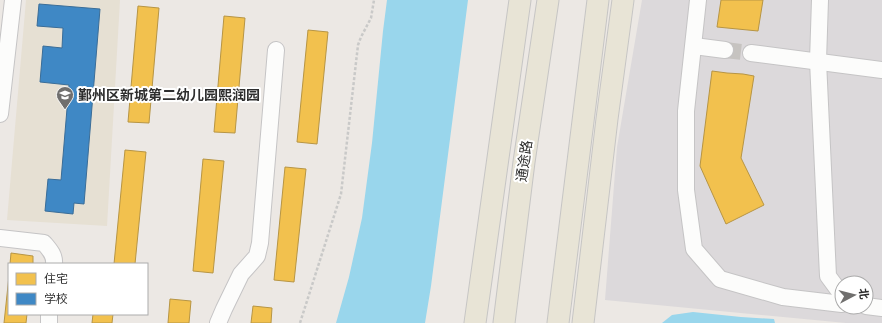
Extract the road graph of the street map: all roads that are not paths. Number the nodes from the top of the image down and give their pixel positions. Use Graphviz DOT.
graph roads {
  1 [pos="13,0"];
  2 [pos="520,0"];
  3 [pos="548,0"];
  4 [pos="598,0"];
  5 [pos="623,0"];
  6 [pos="698,0"];
  7 [pos="820,0"];
  8 [pos="694,46"];
  9 [pos="276,50"];
  10 [pos="726,50"];
  11 [pos="751,53"];
  12 [pos="818,62"];
  13 [pos="882,70"];
  14 [pos="0,114"];
  15 [pos="0,238"];
  16 [pos="54,263"];
  17 [pos="834,284"];
  18 [pos="834,303"];
  19 [pos="218,323"];
  20 [pos="475,323"];
  21 [pos="504,323"];
  22 [pos="558,323"];
  23 [pos="583,323"];
  1 -- 14 [label="street"];
  2 -- 20 [label="main road"];
  3 -- 21 [label="main road, 通途路"];
  4 -- 22 [label="main road"];
  5 -- 23 [label="main road"];
  6 -- 8 [label="street"];
  7 -- 12 [label="street"];
  8 -- 10 [label="street"];
  8 -- 18 [label="street"];
  9 -- 19 [label="street"];
  11 -- 12 [label="street"];
  12 -- 13 [label="street"];
  12 -- 17 [label="street"];
  15 -- 16 [label="street"];
}
